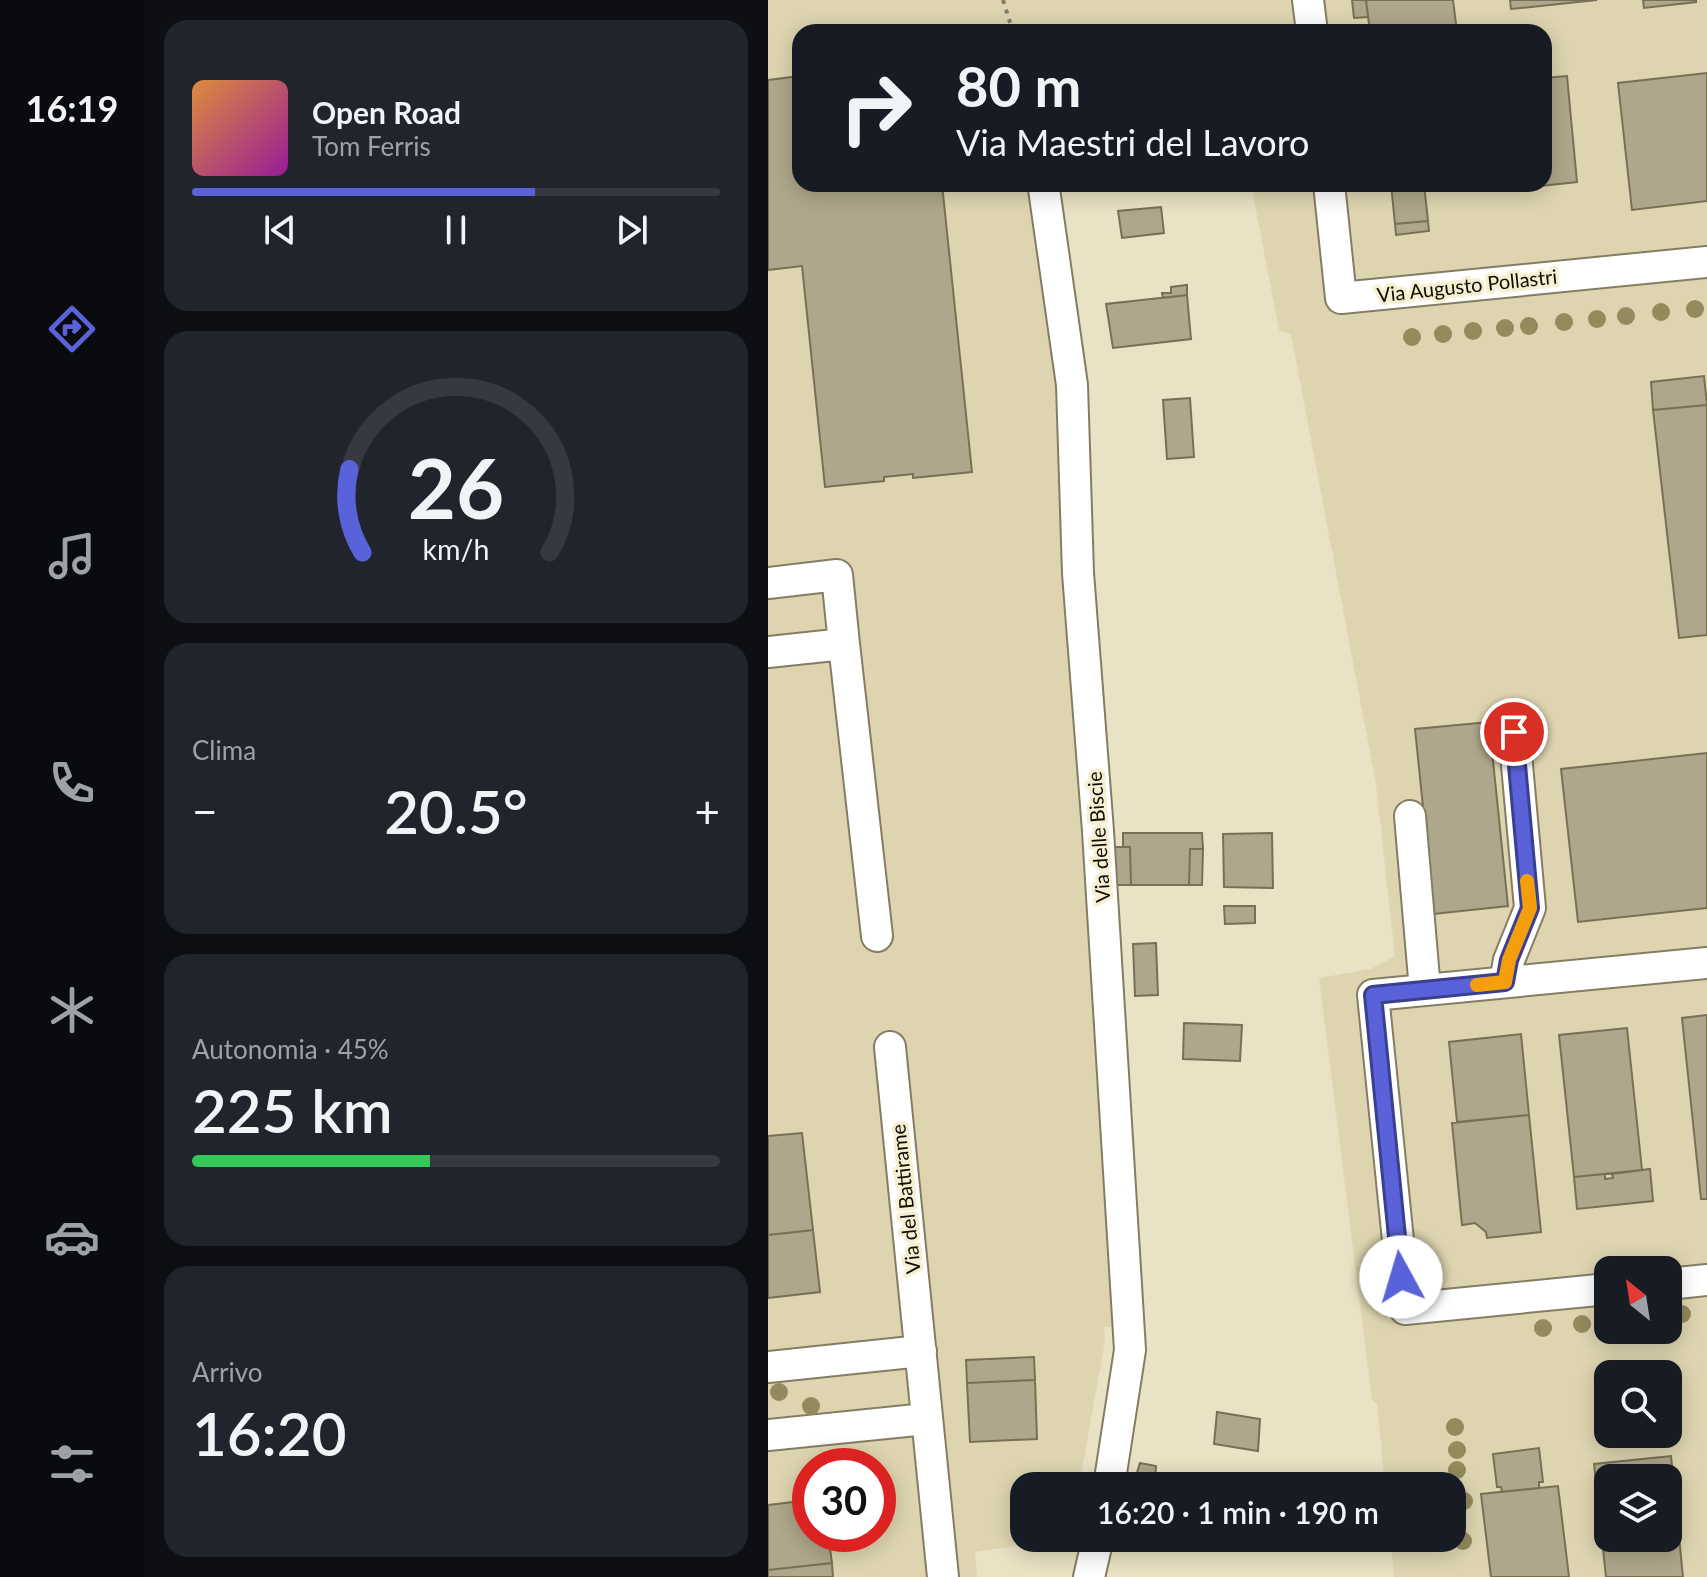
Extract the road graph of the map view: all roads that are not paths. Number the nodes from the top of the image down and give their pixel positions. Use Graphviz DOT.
graph roads {
  1 [pos="1308,0"];
  2 [pos="1311,24"];
  3 [pos="1044,192"];
  4 [pos="1330,192"];
  5 [pos="1707,262"];
  6 [pos="768,583"];
  7 [pos="844,644"];
  8 [pos="768,652"];
  9 [pos="1514,732"];
  10 [pos="1410,816"];
  11 [pos="877,936"];
  12 [pos="1707,963"];
  13 [pos="1505,982"];
  14 [pos="1425,990"];
  15 [pos="890,1047"];
  16 [pos="1707,1280"];
  17 [pos="1682,1283"];
  18 [pos="1594,1290"];
  19 [pos="921,1351"];
  20 [pos="768,1367"];
  21 [pos="926,1419"];
  22 [pos="768,1435"];
  23 [pos="1112,1472"];
  24 [pos="1095,1552"];
  25 [pos="943,1577"];
  26 [pos="1089,1577"];
  1 -- 2 [label="street"];
  3 -- 23 [label="street, Via delle Biscie"];
  4 -- 5 [label="street, Via Augusto Pollastri"];
  6 -- 7 [label="street"];
  7 -- 8 [label="street"];
  7 -- 11 [label="street"];
  9 -- 13 [label="street"];
  10 -- 14 [label="street"];
  12 -- 13 [label="street"];
  13 -- 14 [label="street"];
  14 -- 18 [label="street"];
  15 -- 19 [label="street, Via del Battirame"];
  16 -- 17 [label="street"];
  19 -- 20 [label="street"];
  19 -- 21 [label="street, Via del Battirame"];
  21 -- 22 [label="street"];
  21 -- 25 [label="street, Via del Battirame"];
  24 -- 26 [label="street"];
}
